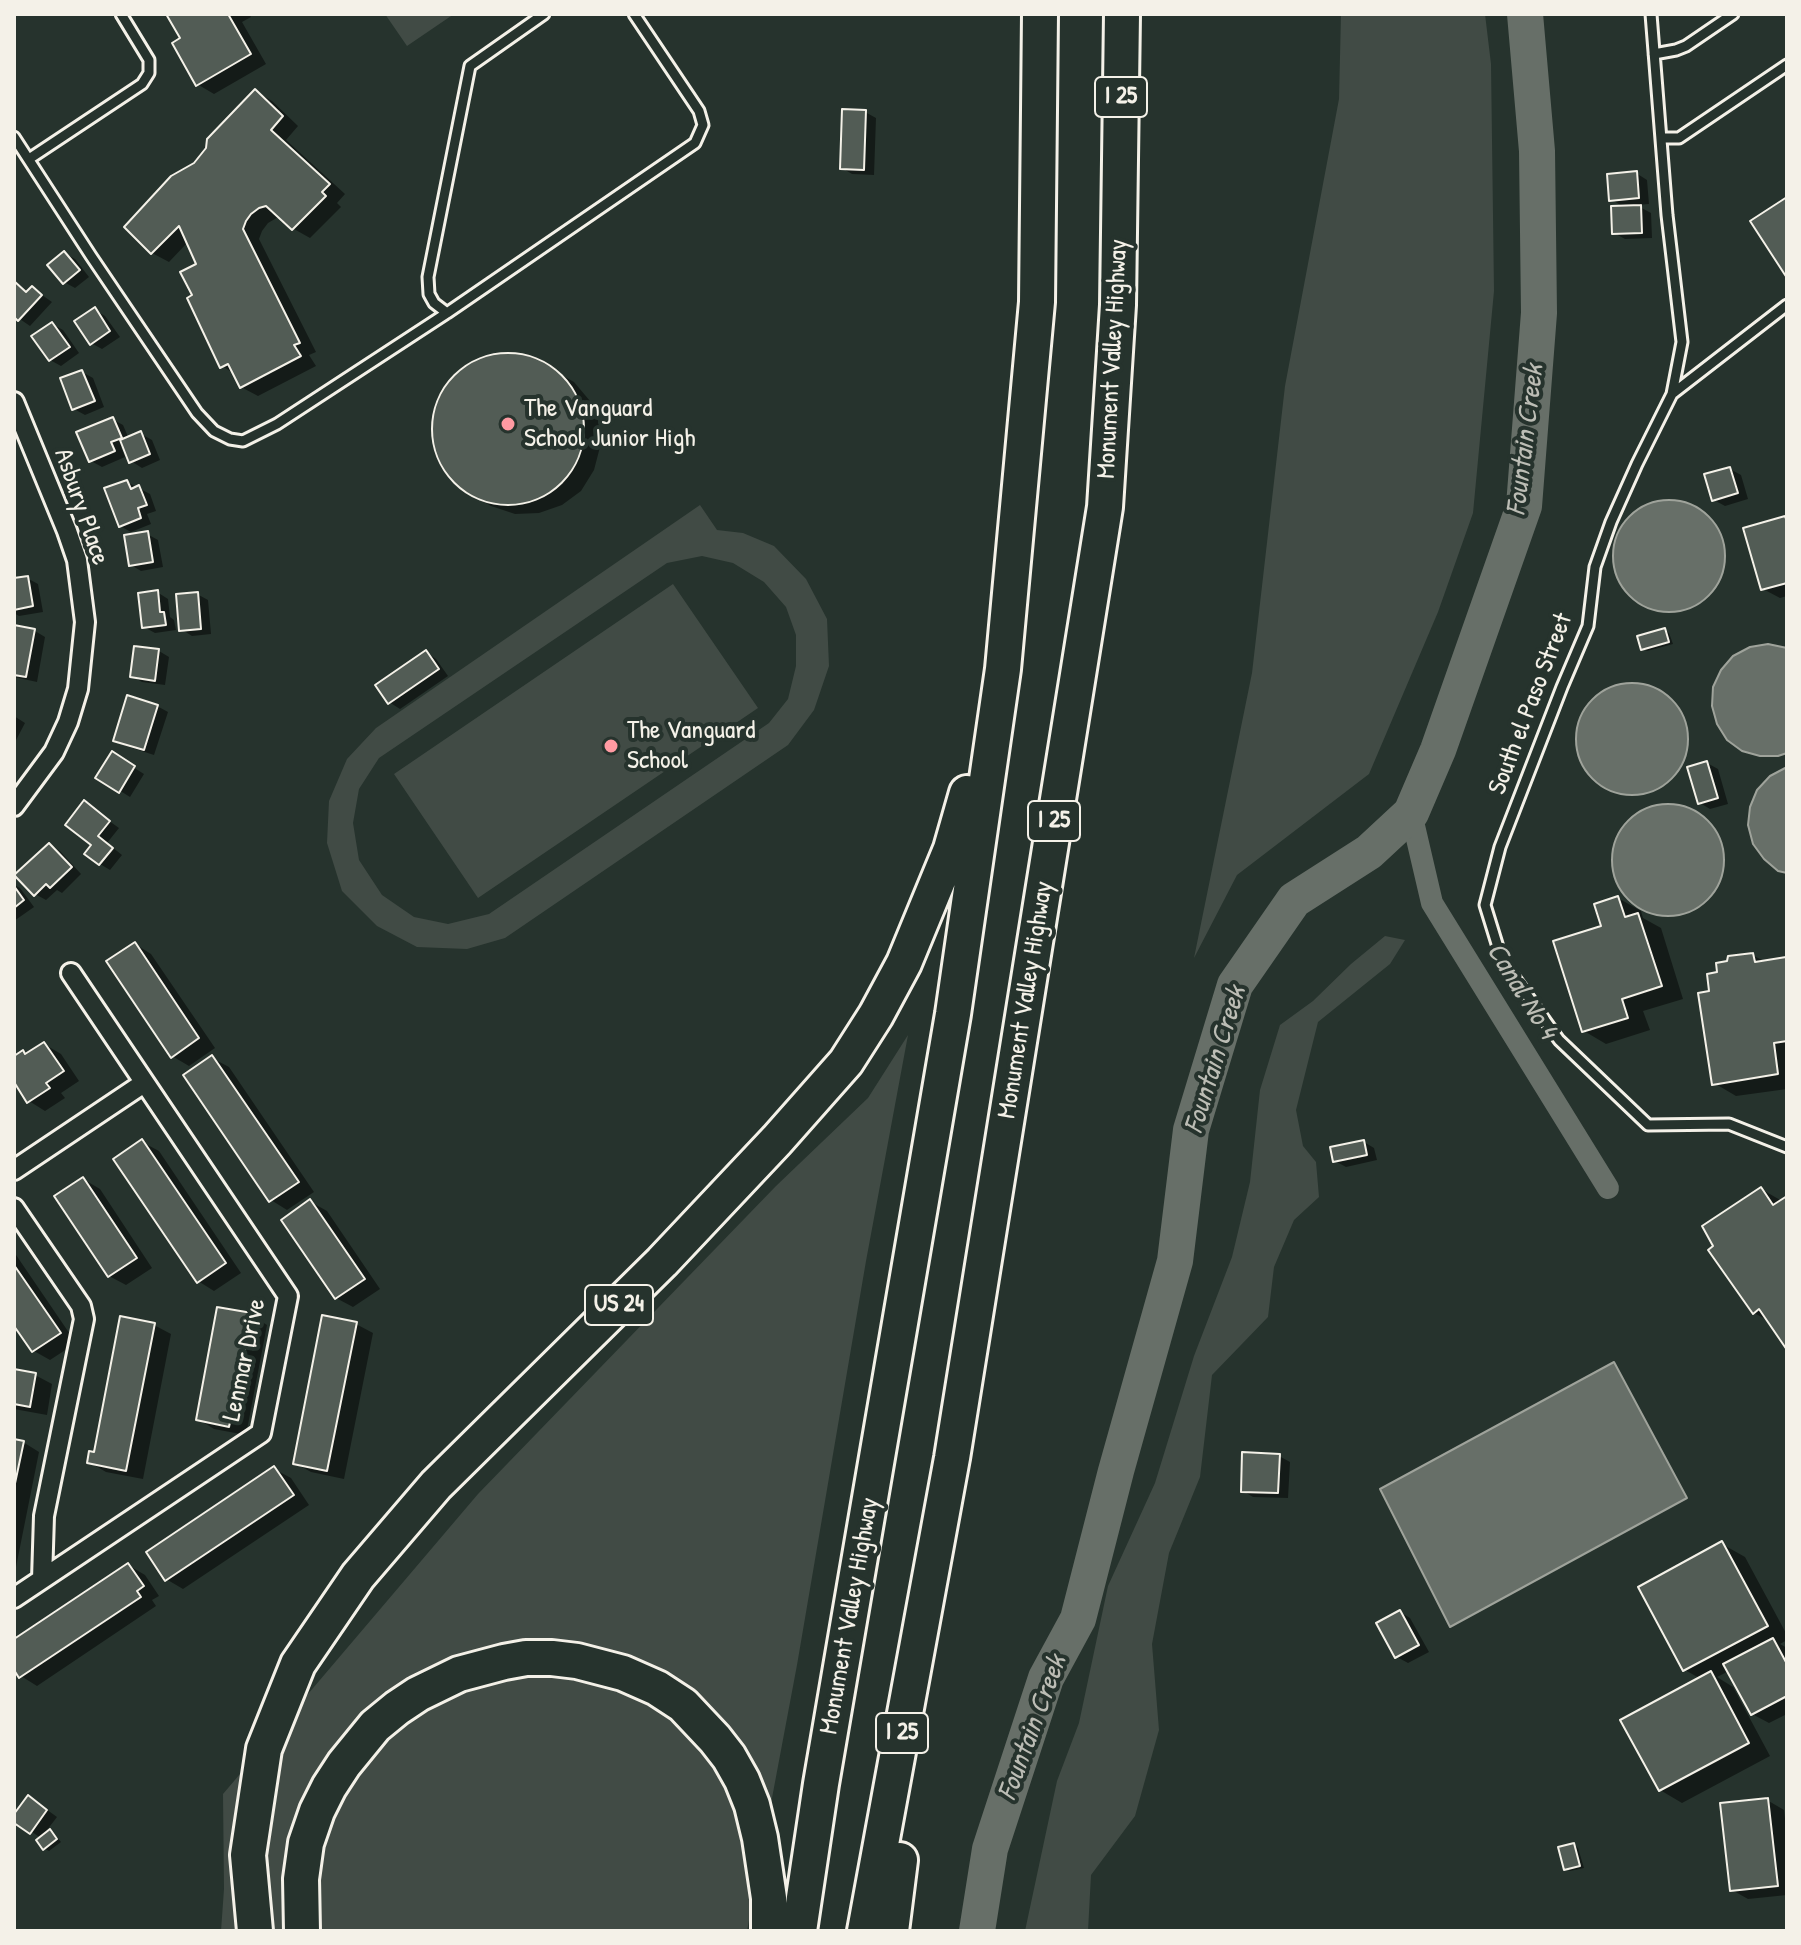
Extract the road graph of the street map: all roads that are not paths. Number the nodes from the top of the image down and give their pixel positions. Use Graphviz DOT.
graph roads {
  1 [pos="121,14"];
  2 [pos="544,14"];
  3 [pos="634,14"];
  4 [pos="1040,14"];
  5 [pos="1122,14"];
  6 [pos="1651,14"];
  7 [pos="1733,14"];
  8 [pos="1654,54"];
  9 [pos="1787,65"];
  10 [pos="14,137"];
  11 [pos="1661,138"];
  12 [pos="29,159"];
  13 [pos="1787,305"];
  14 [pos="447,313"];
  15 [pos="1672,394"];
  16 [pos="14,402"];
  17 [pos="1003,669"];
  18 [pos="14,806"];
  19 [pos="71,973"];
  20 [pos="144,1083"];
  21 [pos="1787,1147"];
  22 [pos="14,1170"];
  23 [pos="14,1208"];
  24 [pos="939,1535"];
  25 [pos="42,1579"];
  26 [pos="14,1598"];
  27 [pos="255,1931"];
  28 [pos="302,1931"];
  29 [pos="769,1931"];
  30 [pos="799,1931"];
  31 [pos="865,1931"];
  32 [pos="891,1931"];
  1 -- 12 [label="lane"];
  2 -- 14 [label="lane"];
  3 -- 14 [label="lane"];
  4 -- 17 [label="highway, Monument Valley Highway"];
  5 -- 24 [label="highway, Monument Valley Highway / I 25"];
  6 -- 8 [label="lane, South el Paso Street"];
  7 -- 8 [label="lane"];
  8 -- 11 [label="lane, South el Paso Street"];
  9 -- 11 [label="lane"];
  10 -- 12 [label="lane"];
  11 -- 15 [label="lane, South el Paso Street"];
  12 -- 14 [label="lane"];
  13 -- 15 [label="lane"];
  15 -- 21 [label="lane, South el Paso Street"];
  16 -- 18 [label="street, Asbury Place"];
  17 -- 27 [label="highway, US 24"];
  17 -- 30 [label="highway, Monument Valley Highway"];
  19 -- 20 [label="street, Lenmar Drive"];
  20 -- 22 [label="street"];
  20 -- 25 [label="street, Lenmar Drive"];
  23 -- 25 [label="street"];
  24 -- 31 [label="highway, Monument Valley Highway / I 25"];
  24 -- 32 [label="highway"];
  25 -- 26 [label="street, Lenmar Drive"];
  28 -- 29 [label="highway"];
}
